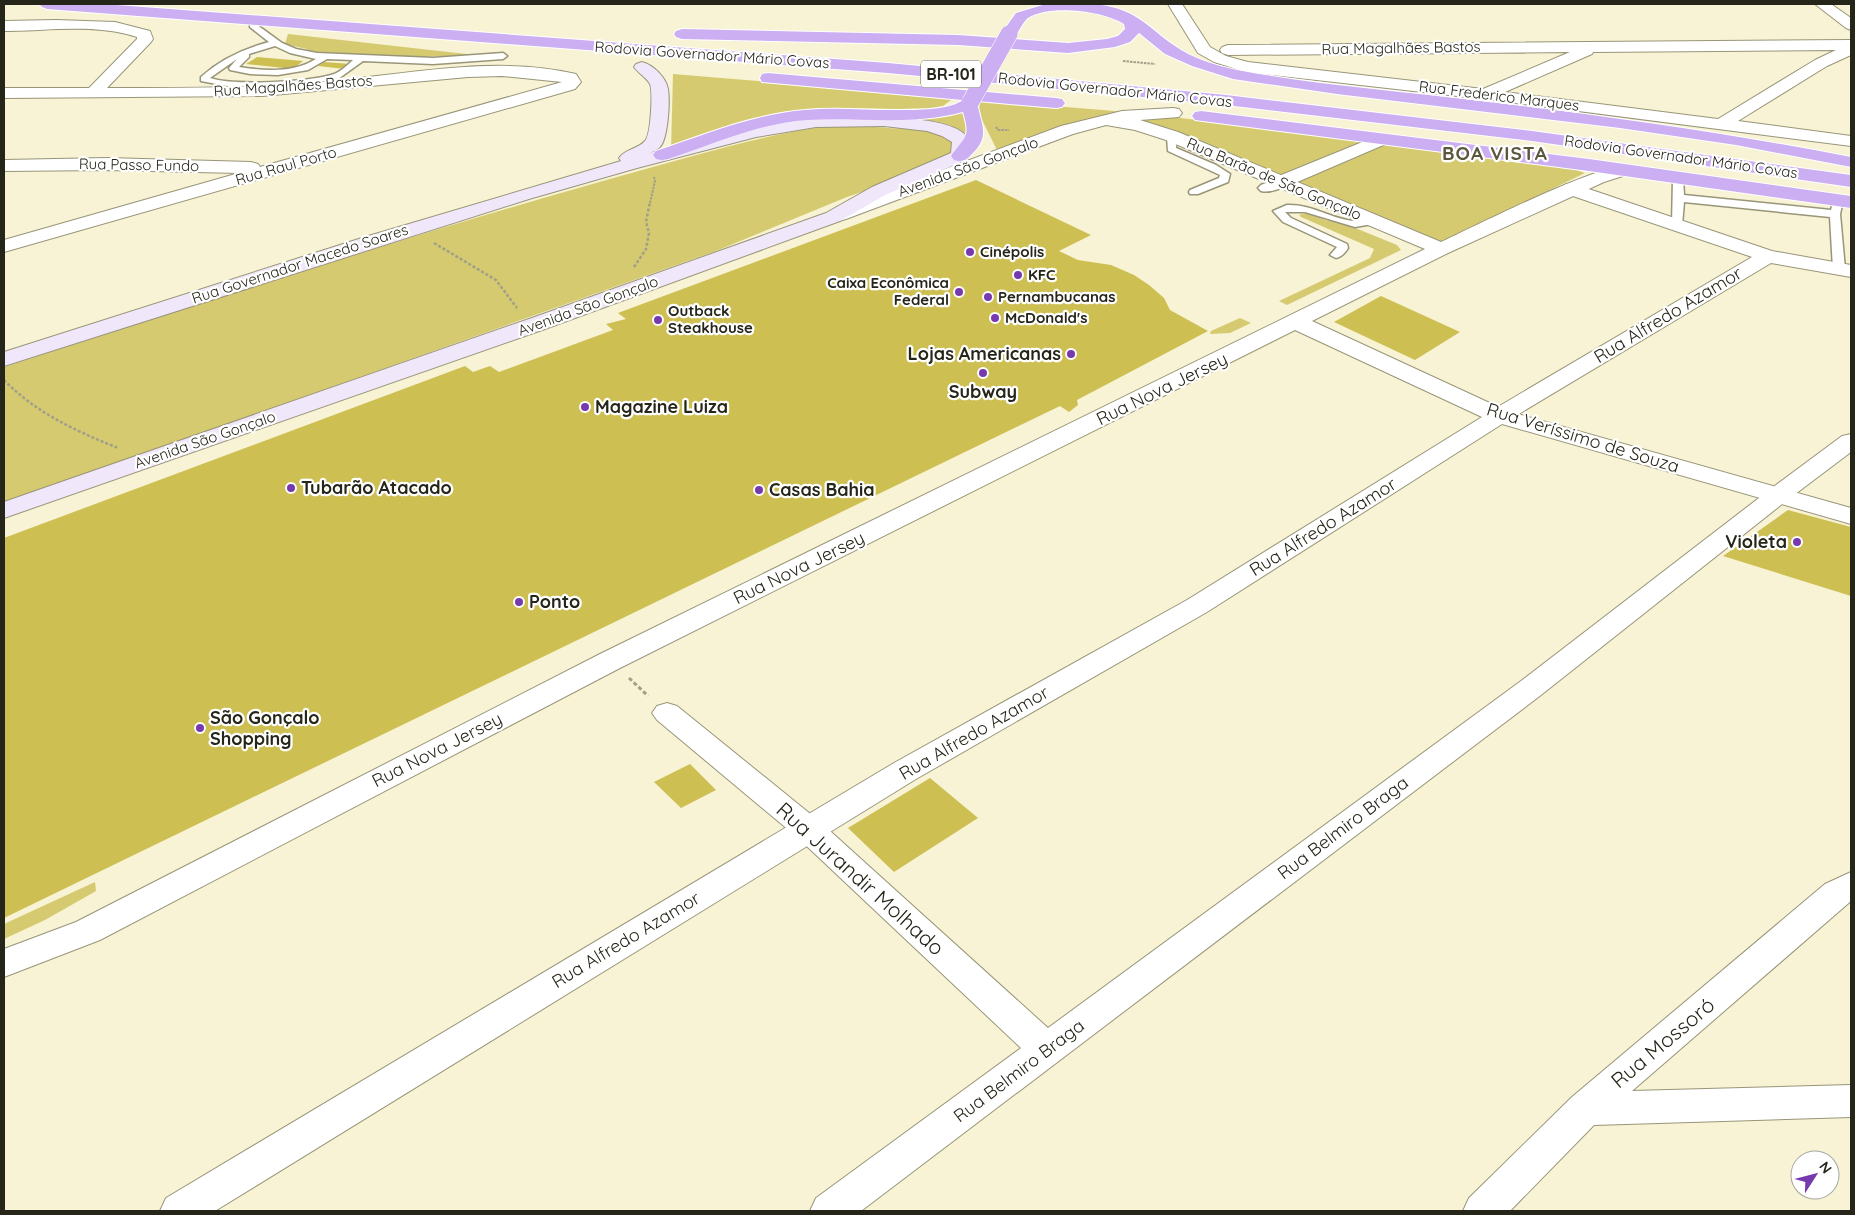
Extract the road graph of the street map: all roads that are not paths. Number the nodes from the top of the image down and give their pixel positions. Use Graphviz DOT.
graph roads {
  1 [pos="47,4"];
  2 [pos="1175,4"];
  3 [pos="1822,4"];
  4 [pos="237,19"];
  5 [pos="1131,20"];
  6 [pos="253,25"];
  7 [pos="1851,25"];
  8 [pos="4,26"];
  9 [pos="663,32"];
  10 [pos="682,34"];
  11 [pos="277,44"];
  12 [pos="1599,45"];
  13 [pos="1786,45"];
  14 [pos="1851,45"];
  15 [pos="1536,46"];
  16 [pos="1851,49"];
  17 [pos="1204,50"];
  18 [pos="326,56"];
  19 [pos="503,56"];
  20 [pos="956,56"];
  21 [pos="976,58"];
  22 [pos="360,59"];
  23 [pos="553,60"];
  24 [pos="1015,61"];
  25 [pos="1562,61"];
  26 [pos="1821,63"];
  27 [pos="622,66"];
  28 [pos="439,67"];
  29 [pos="642,67"];
  30 [pos="307,68"];
  31 [pos="672,70"];
  32 [pos="334,77"];
  33 [pos="752,77"];
  34 [pos="1200,80"];
  35 [pos="569,85"];
  36 [pos="4,92"];
  37 [pos="94,92"];
  38 [pos="1484,94"];
  39 [pos="969,104"];
  40 [pos="1076,104"];
  41 [pos="1099,113"];
  42 [pos="1173,113"];
  43 [pos="1722,124"];
  44 [pos="1172,136"];
  45 [pos="1382,139"];
  46 [pos="1851,141"];
  47 [pos="662,155"];
  48 [pos="960,156"];
  49 [pos="1851,162"];
  50 [pos="4,165"];
  51 [pos="207,166"];
  52 [pos="275,169"];
  53 [pos="1622,170"];
  54 [pos="1593,171"];
  55 [pos="596,172"];
  56 [pos="1678,178"];
  57 [pos="1851,181"];
  58 [pos="220,184"];
  59 [pos="1273,185"];
  60 [pos="1571,189"];
  61 [pos="1194,192"];
  62 [pos="1678,198"];
  63 [pos="1842,206"];
  64 [pos="833,217"];
  65 [pos="1374,221"];
  66 [pos="1677,225"];
  67 [pos="4,246"];
  68 [pos="1441,249"];
  69 [pos="1336,255"];
  70 [pos="1768,256"];
  71 [pos="1845,270"];
  72 [pos="1296,322"];
  73 [pos="6,354"];
  74 [pos="1500,416"];
  75 [pos="1851,441"];
  76 [pos="1777,496"];
  77 [pos="4,510"];
  78 [pos="1851,516"];
  79 [pos="668,713"];
  80 [pos="808,829"];
  81 [pos="1851,885"];
  82 [pos="4,963"];
  83 [pos="1048,1050"];
  84 [pos="1851,1101"];
  85 [pos="1585,1108"];
  86 [pos="180,1211"];
  87 [pos="830,1211"];
  88 [pos="1483,1211"];
  1 -- 4 [label="highway, Rodovia Governador Mário Covas / BR-101"];
  2 -- 17 [label="street"];
  3 -- 7 [label="street"];
  4 -- 6 [label="highway"];
  4 -- 57 [label="highway, Rodovia Governador Mário Covas / BR-101"];
  5 -- 10 [label="highway"];
  5 -- 39 [label="highway, bridge"];
  5 -- 49 [label="highway"];
  6 -- 11 [label="lane"];
  6 -- 19 [label="highway"];
  8 -- 37 [label="street"];
  9 -- 10 [label="highway, Rodovia Governador Mário Covas / BR-101"];
  10 -- 20 [label="highway, Rodovia Governador Mário Covas / BR-101"];
  11 -- 18 [label="lane"];
  11 -- 30 [label="lane"];
  11 -- 32 [label="lane"];
  12 -- 13 [label="street, Rua Magalhães Bastos"];
  12 -- 15 [label="street, Rua Magalhães Bastos"];
  12 -- 25 [label="street, Rua Magalhães Bastos"];
  13 -- 14 [label="street, Rua Magalhães Bastos"];
  13 -- 26 [label="street"];
  15 -- 17 [label="street, Rua Magalhães Bastos"];
  15 -- 25 [label="street"];
  16 -- 26 [label="street"];
  17 -- 38 [label="street, Rua Frederico Marques"];
  18 -- 22 [label="lane"];
  18 -- 30 [label="lane"];
  19 -- 23 [label="highway"];
  19 -- 28 [label="lane"];
  21 -- 24 [label="highway, Rodovia Governador Mário Covas / BR-101"];
  22 -- 28 [label="lane"];
  22 -- 32 [label="lane"];
  25 -- 38 [label="street, Rua Magalhães Bastos"];
  26 -- 43 [label="street"];
  27 -- 29 [label="highway"];
  28 -- 35 [label="street, Rua Magalhães Bastos"];
  28 -- 37 [label="street, Rua Magalhães Bastos"];
  29 -- 31 [label="highway"];
  29 -- 55 [label="main road, Rua Governador Macedo Soares"];
  30 -- 32 [label="lane"];
  33 -- 40 [label="highway"];
  34 -- 49 [label="highway, Rodovia Governador Mário Covas"];
  35 -- 52 [label="street, Rua Raul Porto"];
  36 -- 37 [label="street, Rua Magalhães Bastos"];
  38 -- 43 [label="street, Rua Frederico Marques"];
  39 -- 47 [label="highway"];
  39 -- 48 [label="highway"];
  41 -- 42 [label="street, Avenida São Gonçalo"];
  41 -- 44 [label="street, Rua Barão de São Gonçalo"];
  41 -- 64 [label="street, Avenida São Gonçalo"];
  42 -- 45 [label="highway"];
  43 -- 46 [label="street, Rua Frederico Marques"];
  44 -- 59 [label="street, Rua Barão de São Gonçalo"];
  44 -- 61 [label="lane"];
  45 -- 54 [label="highway"];
  45 -- 59 [label="street"];
  47 -- 48 [label="main road, Rua Governador Macedo Soares"];
  47 -- 55 [label="main road, Rua Governador Macedo Soares"];
  48 -- 64 [label="main road"];
  50 -- 51 [label="street, Rua Passo Fundo"];
  51 -- 52 [label="street, Rua Passo Fundo"];
  51 -- 58 [label="street"];
  52 -- 58 [label="street, Rua Raul Porto"];
  53 -- 54 [label="street, Rua Nova Jersey"];
  53 -- 56 [label="highway"];
  54 -- 60 [label="street, Rua Nova Jersey"];
  55 -- 73 [label="main road, Rua Governador Macedo Soares"];
  56 -- 62 [label="lane"];
  56 -- 63 [label="highway"];
  58 -- 67 [label="street, Rua Raul Porto"];
  59 -- 65 [label="street, Rua Barão de São Gonçalo"];
  60 -- 66 [label="street"];
  60 -- 68 [label="street, Rua Nova Jersey"];
  62 -- 63 [label="lane"];
  62 -- 66 [label="lane"];
  63 -- 71 [label="lane"];
  64 -- 77 [label="main road, Avenida São Gonçalo"];
  65 -- 68 [label="street, Rua Barão de São Gonçalo"];
  65 -- 69 [label="lane"];
  66 -- 70 [label="street"];
  68 -- 72 [label="street, Rua Nova Jersey"];
  70 -- 71 [label="street"];
  70 -- 74 [label="street, Rua Alfredo Azamor"];
  72 -- 74 [label="street, Rua Veríssimo de Souza"];
  72 -- 82 [label="street, Rua Nova Jersey"];
  74 -- 76 [label="street, Rua Veríssimo de Souza"];
  74 -- 80 [label="street, Rua Alfredo Azamor"];
  75 -- 76 [label="street, Rua Belmiro Braga"];
  76 -- 78 [label="street, Rua Veríssimo de Souza"];
  76 -- 83 [label="street, Rua Belmiro Braga"];
  79 -- 80 [label="street, Rua Jurandir Molhado"];
  80 -- 83 [label="street, Rua Jurandir Molhado"];
  80 -- 86 [label="street, Rua Alfredo Azamor"];
  81 -- 85 [label="street, Rua Mossoró"];
  83 -- 87 [label="street, Rua Belmiro Braga"];
  84 -- 85 [label="street"];
  85 -- 88 [label="street, Rua Mossoró"];
}
